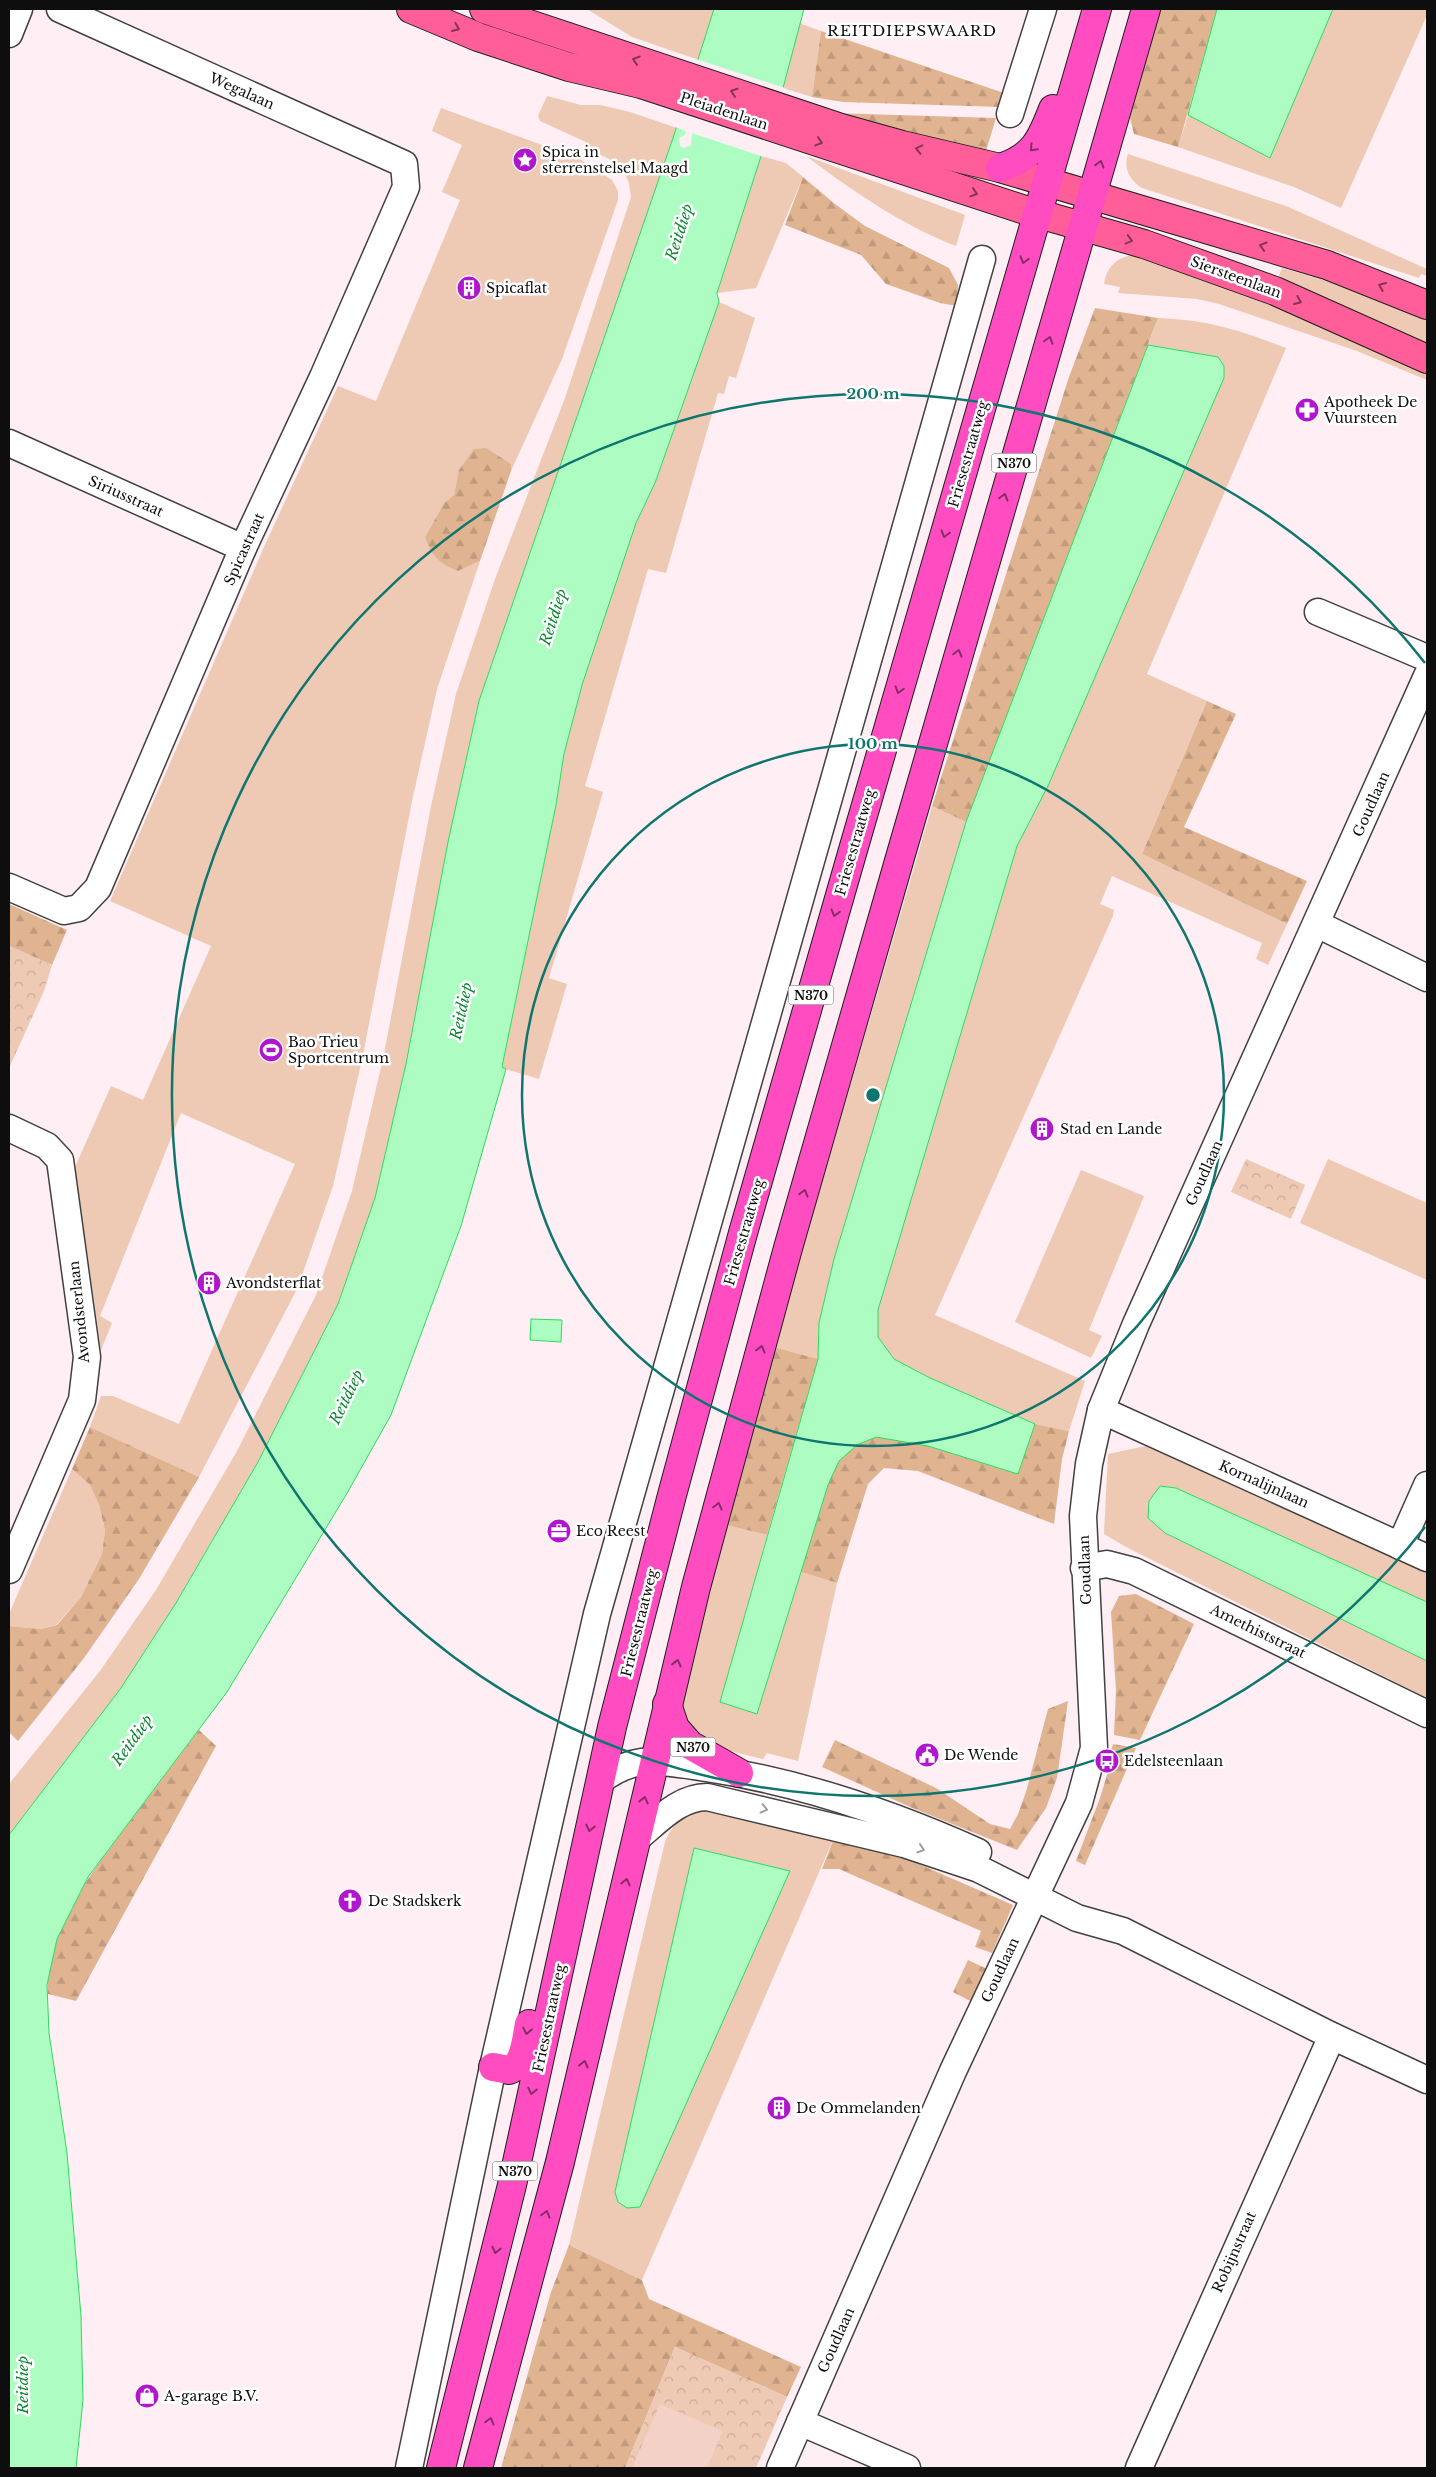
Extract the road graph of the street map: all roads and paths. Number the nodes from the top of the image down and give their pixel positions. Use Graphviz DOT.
graph roads {
  1 [pos="19,9"];
  2 [pos="60,9"];
  3 [pos="411,9"];
  4 [pos="484,9"];
  5 [pos="1043,9"];
  6 [pos="1146,9"];
  7 [pos="1095,18"];
  8 [pos="9,34"];
  9 [pos="679,85"];
  10 [pos="1010,114"];
  11 [pos="776,117"];
  12 [pos="1000,168"];
  13 [pos="1047,183"];
  14 [pos="406,186"];
  15 [pos="1091,196"];
  16 [pos="1038,214"];
  17 [pos="1082,227"];
  18 [pos="982,259"];
  19 [pos="1427,305"];
  20 [pos="1427,359"];
  21 [pos="9,443"];
  22 [pos="243,548"];
  23 [pos="1318,612"];
  24 [pos="1427,658"];
  25 [pos="1427,676"];
  26 [pos="9,887"];
  27 [pos="1317,924"];
  28 [pos="1427,978"];
  29 [pos="9,1128"];
  30 [pos="1101,1410"];
  31 [pos="1427,1485"];
  32 [pos="1400,1546"];
  33 [pos="1427,1558"];
  34 [pos="1084,1568"];
  35 [pos="9,1570"];
  36 [pos="667,1704"];
  37 [pos="1427,1714"];
  38 [pos="654,1762"];
  39 [pos="738,1773"];
  40 [pos="601,1780"];
  41 [pos="636,1838"];
  42 [pos="1038,1890"];
  43 [pos="562,1958"];
  44 [pos="1332,2036"];
  45 [pos="493,2066"];
  46 [pos="1427,2080"];
  47 [pos="800,2422"];
  48 [pos="409,2468"];
  49 [pos="441,2468"];
  50 [pos="478,2468"];
  51 [pos="780,2468"];
  52 [pos="907,2468"];
  53 [pos="1139,2468"];
  1 -- 8 [label="street"];
  2 -- 14 [label="street, Wegalaan"];
  3 -- 9 [label="main road, Pleiadenlaan, one-way"];
  9 -- 4 [label="main road, Pleiadenlaan, one-way"];
  5 -- 10 [label="street"];
  15 -- 6 [label="highway, N370, one-way"];
  7 -- 12 [label="highway, N370, one-way"];
  7 -- 13 [label="highway, Friesestraatweg / N370"];
  9 -- 11 [label="main road, Pleiadenlaan"];
  12 -- 11 [label="main road, Pleiadenlaan, one-way"];
  11 -- 16 [label="main road, Pleiadenlaan, one-way"];
  12 -- 13 [label="main road, Pleiadenlaan"];
  13 -- 15 [label="main road, Pleiadenlaan"];
  13 -- 16 [label="highway, Friesestraatweg / N370"];
  14 -- 22 [label="street, Spicastraat"];
  15 -- 17 [label="highway, N370"];
  19 -- 15 [label="main road, one-way"];
  16 -- 17 [label="main road, Siersteenlaan"];
  16 -- 40 [label="highway, Friesestraatweg / N370, one-way"];
  17 -- 20 [label="main road, Siersteenlaan, one-way"];
  36 -- 17 [label="highway, N370, one-way"];
  18 -- 45 [label="street"];
  21 -- 22 [label="street, Siriusstraat"];
  22 -- 26 [label="street, Spicastraat"];
  23 -- 24 [label="street"];
  25 -- 27 [label="street, Goudlaan"];
  27 -- 28 [label="street"];
  27 -- 30 [label="street, Goudlaan"];
  29 -- 35 [label="street, Avondsterlaan"];
  30 -- 32 [label="street, Kornalijnlaan"];
  30 -- 34 [label="street, Goudlaan"];
  31 -- 32 [label="street"];
  32 -- 33 [label="street, Kornalijnlaan"];
  34 -- 37 [label="street, Amethiststraat"];
  34 -- 42 [label="street, Goudlaan"];
  36 -- 38 [label="highway, N370"];
  36 -- 39 [label="highway, N370"];
  38 -- 39 [label="street, N370"];
  38 -- 40 [label="street, N370"];
  41 -- 38 [label="highway, N370, one-way"];
  39 -- 42 [label="street"];
  40 -- 43 [label="highway, Friesestraatweg / N370, one-way"];
  41 -- 42 [label="street, one-way"];
  50 -- 41 [label="highway, N370, one-way"];
  42 -- 44 [label="street"];
  42 -- 47 [label="street, Goudlaan"];
  43 -- 45 [label="highway, one-way"];
  43 -- 49 [label="highway, Friesestraatweg / N370, one-way"];
  44 -- 46 [label="street"];
  44 -- 53 [label="street, Robijnstraat"];
  45 -- 48 [label="street"];
  47 -- 51 [label="street, Goudlaan"];
  47 -- 52 [label="street"];
}
